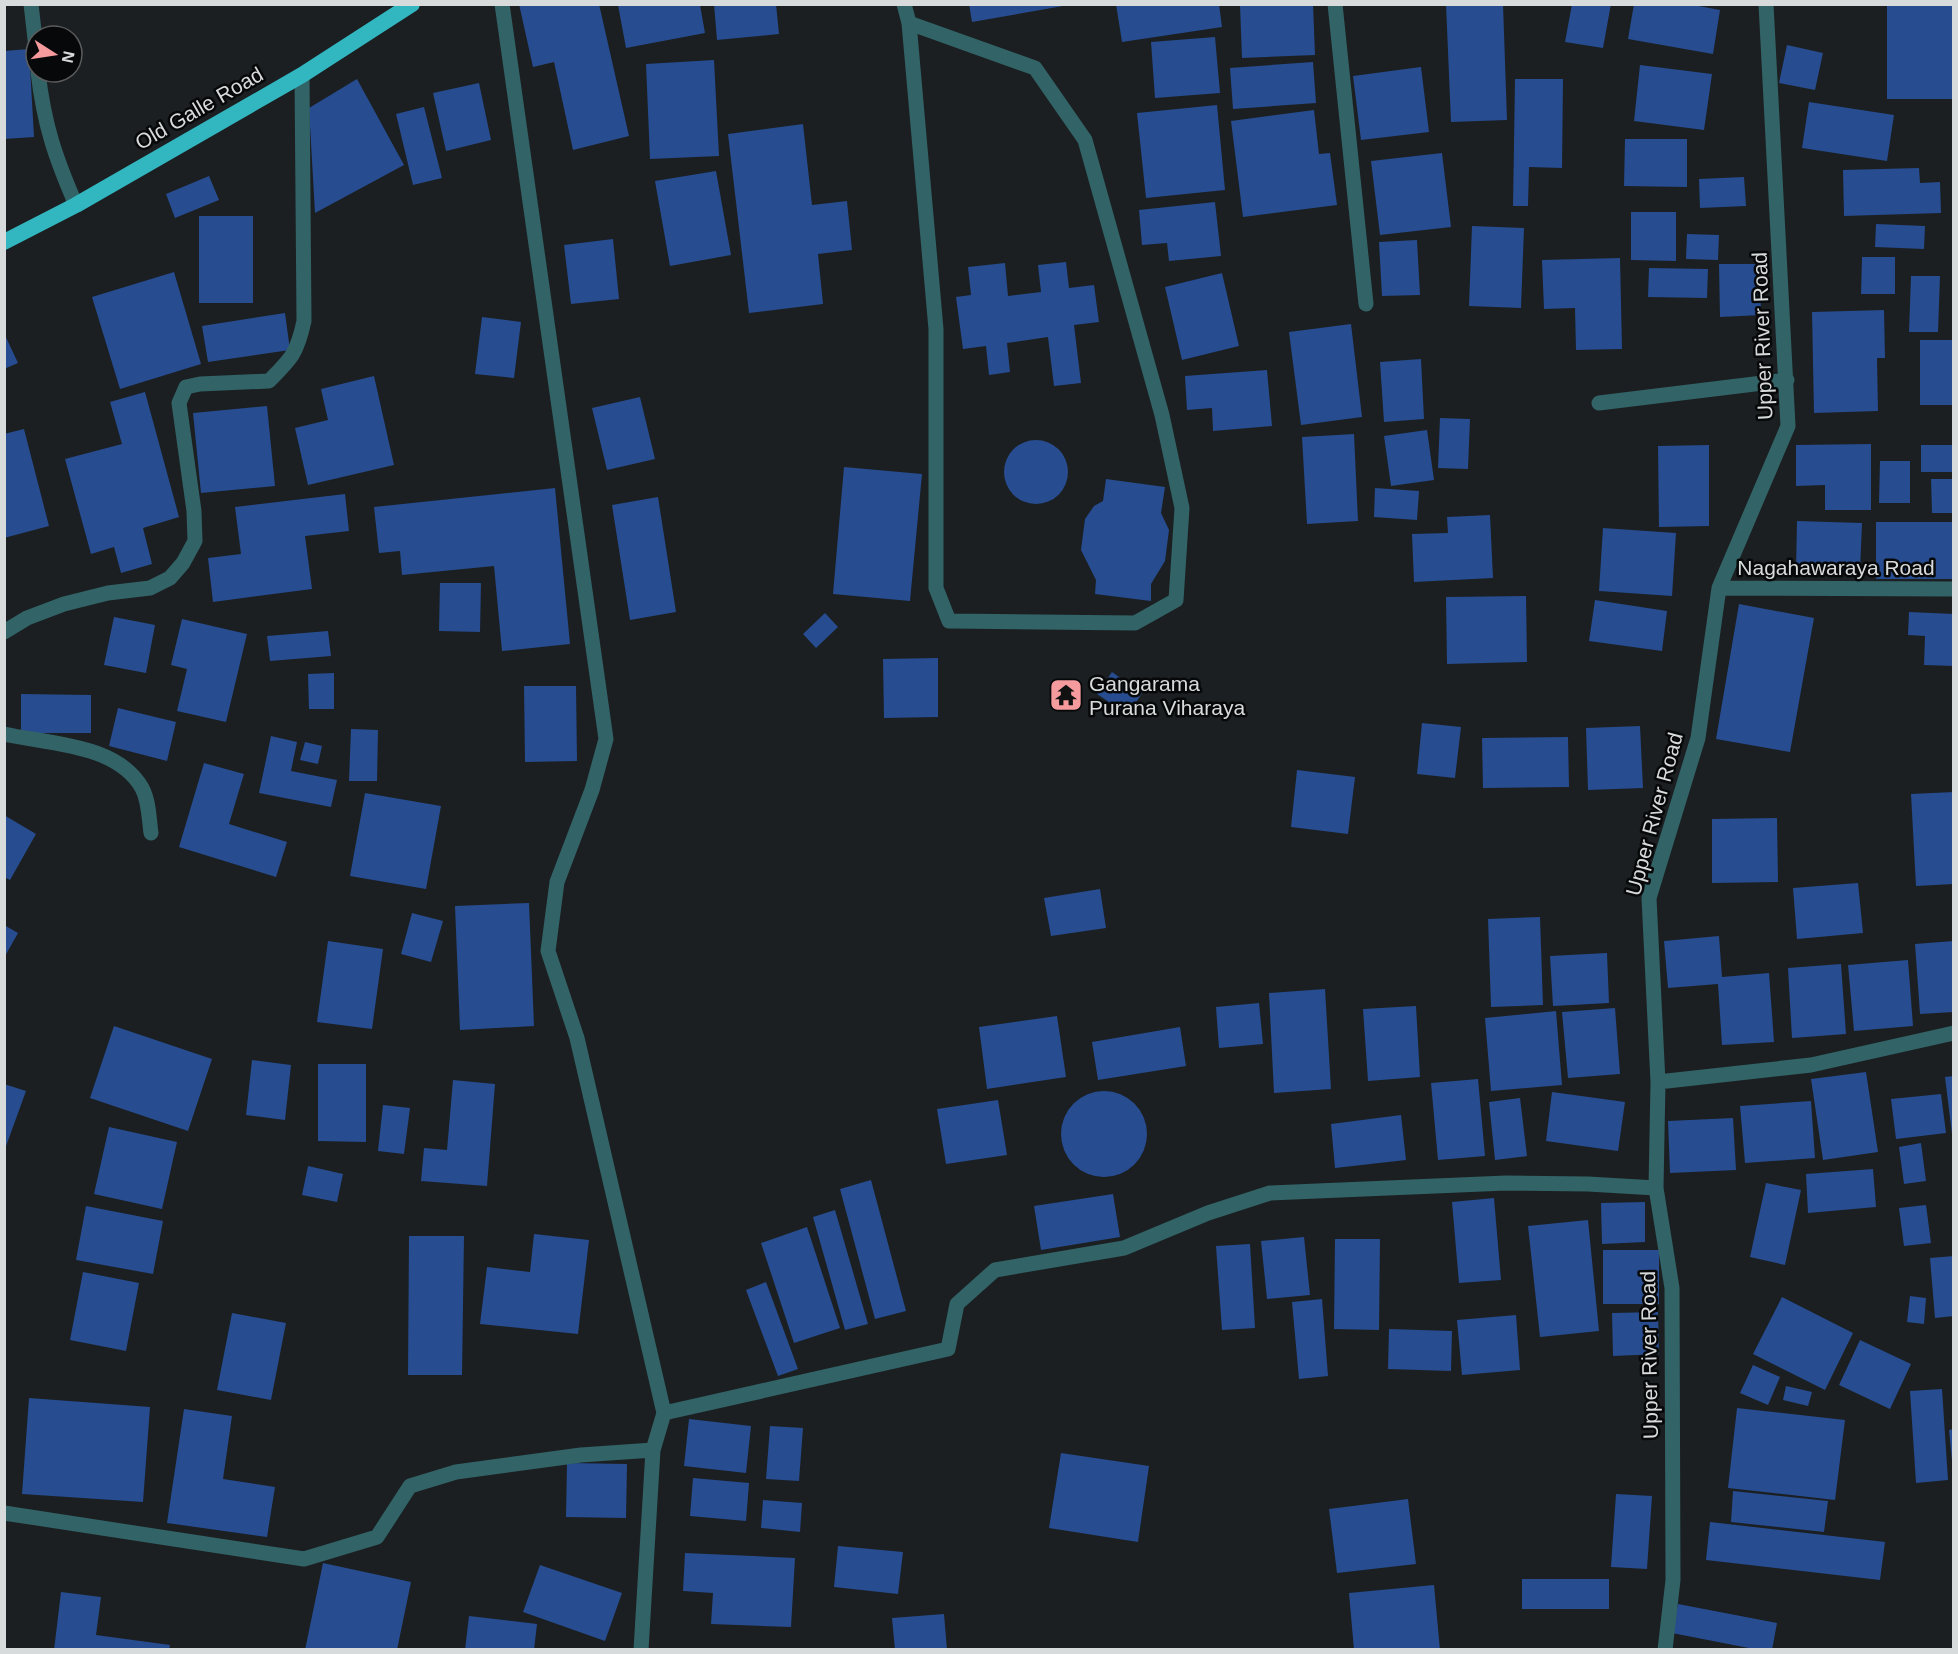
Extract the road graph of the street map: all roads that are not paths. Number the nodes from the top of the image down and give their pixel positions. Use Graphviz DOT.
graph roads {
  1 [pos="31,4"];
  2 [pos="412,4"];
  3 [pos="502,4"];
  4 [pos="904,4"];
  5 [pos="1335,4"];
  6 [pos="1766,4"];
  7 [pos="909,23"];
  8 [pos="33,24"];
  9 [pos="302,75"];
  10 [pos="40,84"];
  11 [pos="76,205"];
  12 [pos="4,242"];
  13 [pos="1366,304"];
  14 [pos="1787,380"];
  15 [pos="1599,403"];
  16 [pos="1719,588"];
  17 [pos="1953,589"];
  18 [pos="4,632"];
  19 [pos="4,734"];
  20 [pos="151,833"];
  21 [pos="1953,1033"];
  22 [pos="1658,1082"];
  23 [pos="1656,1188"];
  24 [pos="664,1413"];
  25 [pos="653,1450"];
  26 [pos="4,1513"];
  27 [pos="641,1650"];
  28 [pos="1665,1650"];
  1 -- 8 [label="street"];
  2 -- 9 [label="highway, Old Galle Road"];
  3 -- 24 [label="street"];
  4 -- 7 [label="street"];
  5 -- 13 [label="street"];
  6 -- 14 [label="street, Upper River Road"];
  7 -- 7 [label="street"];
  9 -- 11 [label="highway, Old Galle Road"];
  9 -- 18 [label="street"];
  10 -- 11 [label="street"];
  11 -- 12 [label="highway, Old Galle Road"];
  14 -- 15 [label="street"];
  14 -- 16 [label="street, Upper River Road"];
  16 -- 17 [label="street, Nagahawaraya Road"];
  16 -- 22 [label="street, Upper River Road"];
  19 -- 20 [label="street"];
  21 -- 22 [label="street"];
  22 -- 23 [label="street, Upper River Road"];
  23 -- 24 [label="street"];
  23 -- 28 [label="street, Upper River Road"];
  24 -- 25 [label="street"];
  25 -- 26 [label="street"];
  25 -- 27 [label="street"];
}
